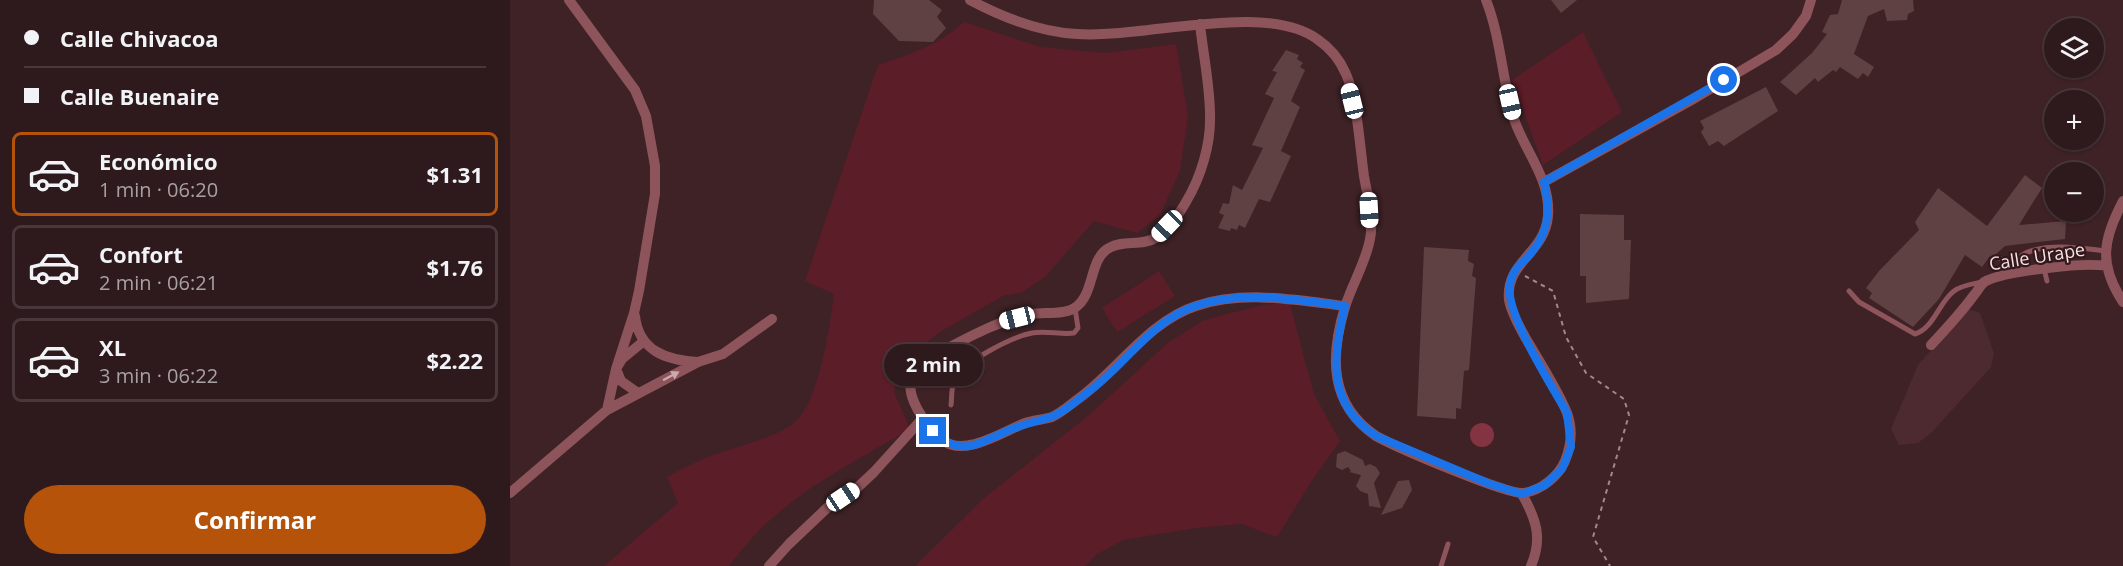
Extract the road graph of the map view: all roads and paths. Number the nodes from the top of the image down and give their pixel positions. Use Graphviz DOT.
graph roads {
  1 [pos="569,0"];
  2 [pos="970,0"];
  3 [pos="1486,0"];
  4 [pos="1810,0"];
  5 [pos="1200,24"];
  6 [pos="1544,182"];
  7 [pos="2123,201"];
  8 [pos="2106,251"];
  9 [pos="1999,258"];
  10 [pos="2106,266"];
  11 [pos="2011,269"];
  12 [pos="2044,269"];
  13 [pos="1514,270"];
  14 [pos="2047,281"];
  15 [pos="1983,282"];
  16 [pos="1849,291"];
  17 [pos="2123,302"];
  18 [pos="1345,306"];
  19 [pos="1075,308"];
  20 [pos="634,313"];
  21 [pos="772,320"];
  22 [pos="644,341"];
  23 [pos="1931,345"];
  24 [pos="698,362"];
  25 [pos="616,369"];
  26 [pos="638,393"];
  27 [pos="951,405"];
  28 [pos="607,410"];
  29 [pos="921,419"];
  30 [pos="510,493"];
  31 [pos="1522,494"];
  32 [pos="1448,544"];
  33 [pos="769,566"];
  34 [pos="1441,566"];
  35 [pos="1531,566"];
  36 [pos="1610,566"];
  1 -- 20 [label="street"];
  2 -- 5 [label="street"];
  3 -- 6 [label="street"];
  4 -- 6 [label="street"];
  5 -- 18 [label="street"];
  5 -- 19 [label="street"];
  6 -- 13 [label="street"];
  7 -- 8 [label="street"];
  8 -- 10 [label="street"];
  8 -- 11 [label="lane"];
  9 -- 11 [label="lane"];
  10 -- 12 [label="street, Calle Urape"];
  10 -- 17 [label="street"];
  11 -- 12 [label="street, Calle Urape"];
  11 -- 15 [label="street, Calle Urape"];
  12 -- 14 [label="lane"];
  13 -- 31 [label="street"];
  13 -- 36 [label="path"];
  15 -- 16 [label="lane"];
  15 -- 23 [label="street, Calle Urape"];
  18 -- 29 [label="street"];
  18 -- 31 [label="street"];
  19 -- 27 [label="lane"];
  19 -- 29 [label="street"];
  20 -- 22 [label="street"];
  20 -- 25 [label="street"];
  21 -- 24 [label="street"];
  22 -- 24 [label="street"];
  22 -- 25 [label="street"];
  26 -- 24 [label="street, one-way"];
  25 -- 26 [label="street"];
  25 -- 28 [label="street"];
  26 -- 28 [label="street"];
  28 -- 30 [label="street"];
  29 -- 33 [label="street"];
  31 -- 35 [label="street"];
  32 -- 34 [label="lane"];
}
